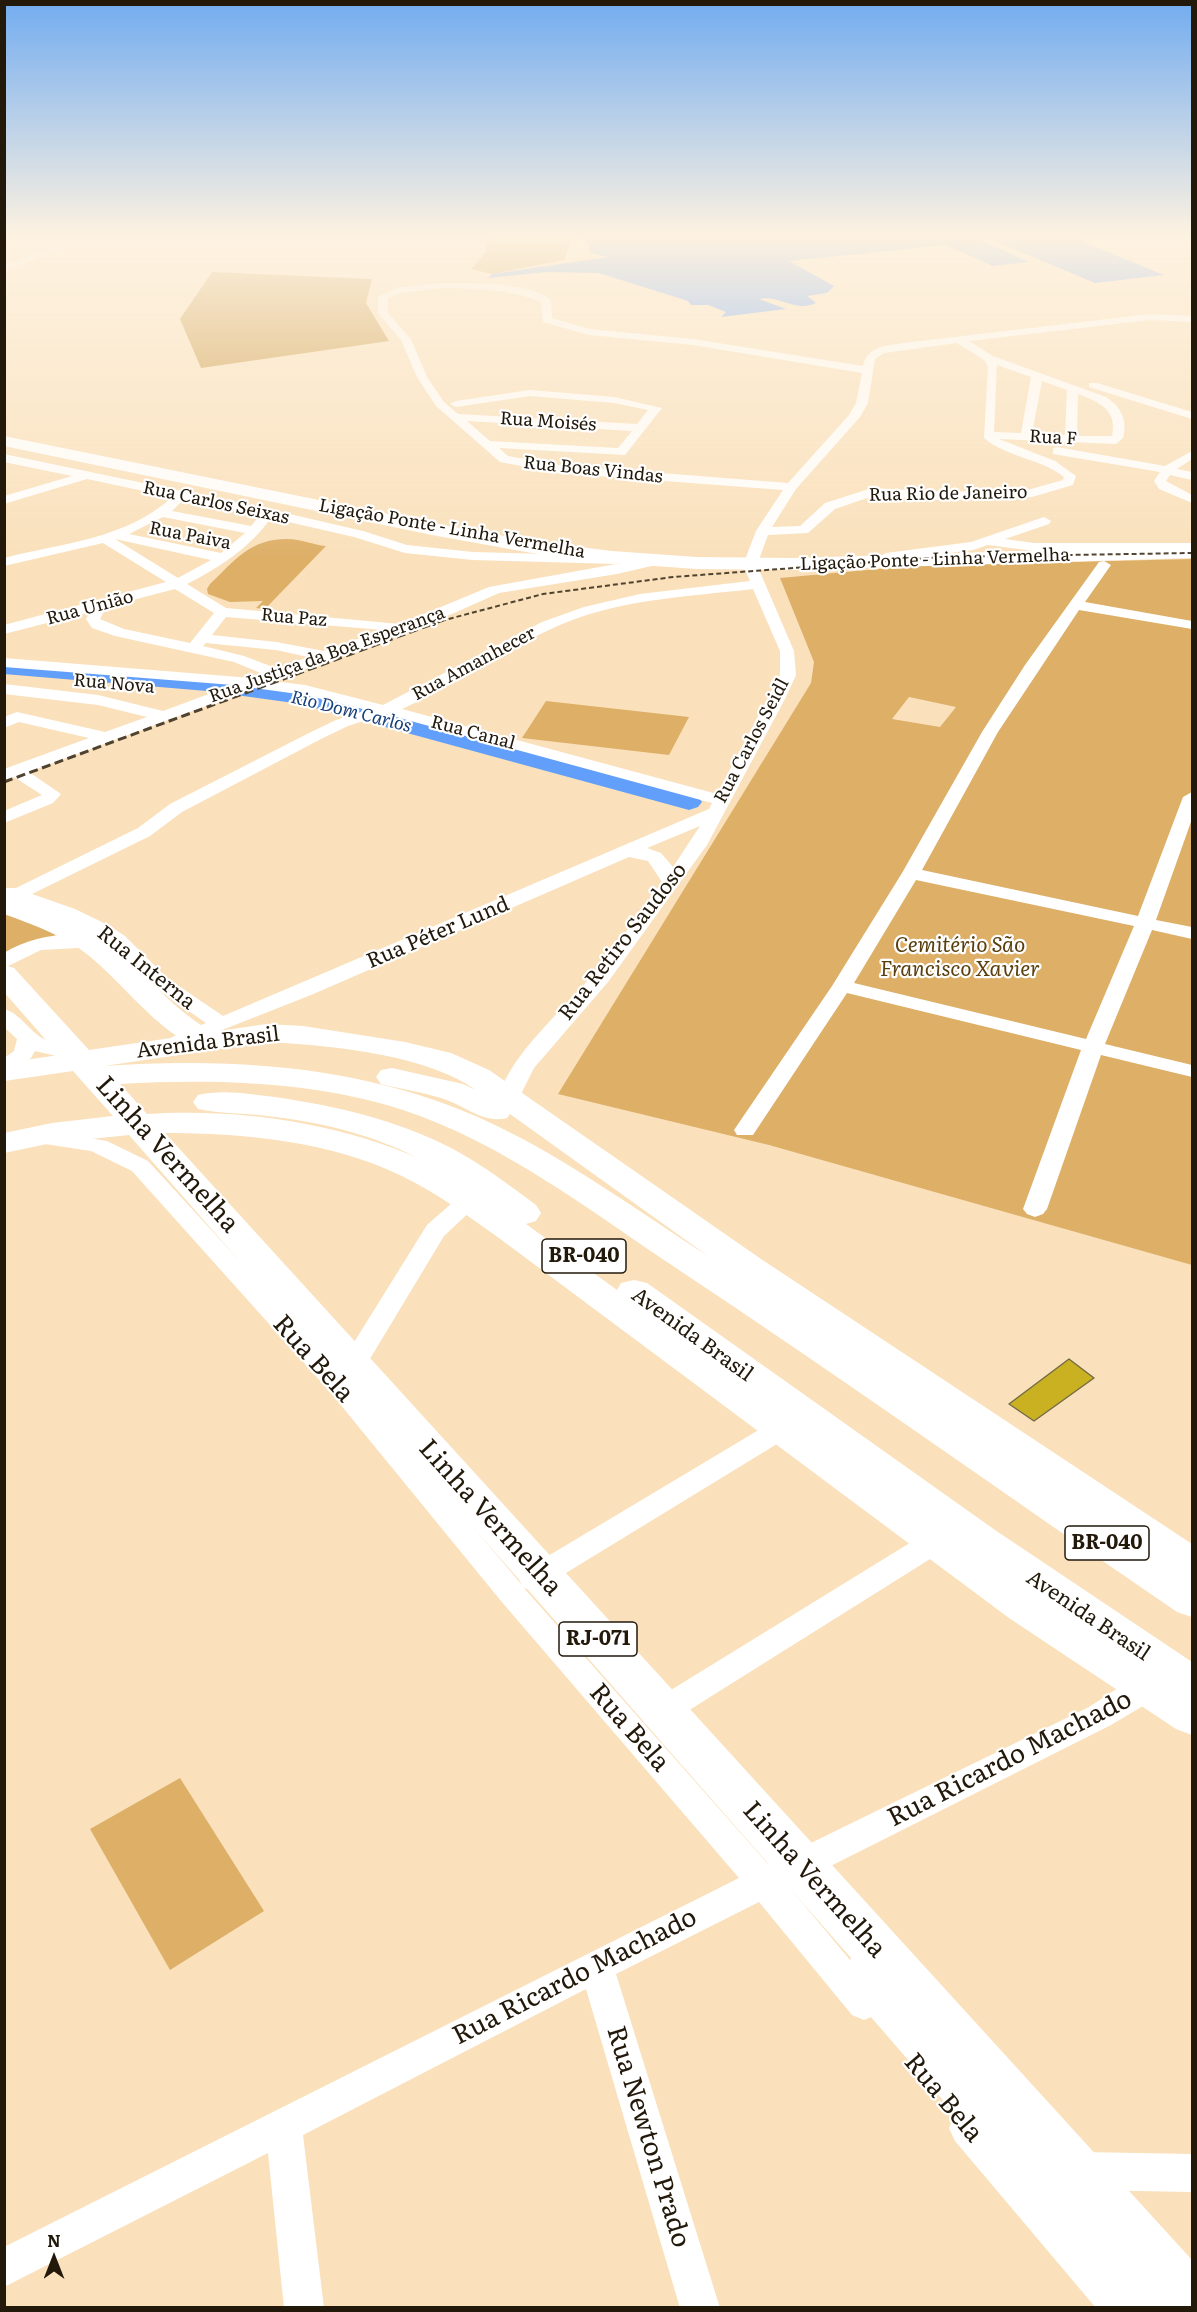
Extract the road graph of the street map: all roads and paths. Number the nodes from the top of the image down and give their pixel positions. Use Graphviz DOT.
graph roads {
  1 [pos="408,344"];
  2 [pos="704,344"];
  3 [pos="924,344"];
  4 [pos="966,344"];
  5 [pos="991,359"];
  6 [pos="867,370"];
  7 [pos="1037,376"];
  8 [pos="1073,389"];
  9 [pos="440,404"];
  10 [pos="456,404"];
  11 [pos="517,407"];
  12 [pos="595,412"];
  13 [pos="654,414"];
  14 [pos="1192,416"];
  15 [pos="456,417"];
  16 [pos="641,428"];
  17 [pos="988,434"];
  18 [pos="1026,436"];
  19 [pos="1071,439"];
  20 [pos="4,441"];
  21 [pos="485,444"];
  22 [pos="1011,448"];
  23 [pos="1192,454"];
  24 [pos="4,458"];
  25 [pos="1168,469"];
  26 [pos="86,476"];
  27 [pos="1192,476"];
  28 [pos="791,487"];
  29 [pos="181,495"];
  30 [pos="6,498"];
  31 [pos="1192,499"];
  32 [pos="163,513"];
  33 [pos="268,513"];
  34 [pos="1044,521"];
  35 [pos="139,526"];
  36 [pos="162,530"];
  37 [pos="256,531"];
  38 [pos="763,531"];
  39 [pos="109,536"];
  40 [pos="218,541"];
  41 [pos="988,541"];
  42 [pos="240,546"];
  43 [pos="1192,546"];
  44 [pos="1192,552"];
  45 [pos="223,558"];
  46 [pos="655,561"];
  47 [pos="4,562"];
  48 [pos="750,565"];
  49 [pos="1104,566"];
  50 [pos="176,584"];
  51 [pos="758,584"];
  52 [pos="100,605"];
  53 [pos="1076,605"];
  54 [pos="222,612"];
  55 [pos="300,618"];
  56 [pos="1192,625"];
  57 [pos="402,626"];
  58 [pos="4,630"];
  59 [pos="198,643"];
  60 [pos="276,646"];
  61 [pos="326,656"];
  62 [pos="4,662"];
  63 [pos="4,674"];
  64 [pos="278,674"];
  65 [pos="238,688"];
  66 [pos="4,689"];
  67 [pos="52,694"];
  68 [pos="13,714"];
  69 [pos="372,714"];
  70 [pos="164,716"];
  71 [pos="105,737"];
  72 [pos="10,773"];
  73 [pos="1192,797"];
  74 [pos="718,807"];
  75 [pos="4,818"];
  76 [pos="623,851"];
  77 [pos="911,873"];
  78 [pos="672,882"];
  79 [pos="7,897"];
  80 [pos="1145,923"];
  81 [pos="1192,933"];
  82 [pos="109,941"];
  83 [pos="4,962"];
  84 [pos="4,974"];
  85 [pos="842,986"];
  86 [pos="4,992"];
  87 [pos="4,1015"];
  88 [pos="212,1026"];
  89 [pos="27,1039"];
  90 [pos="1093,1047"];
  91 [pos="160,1048"];
  92 [pos="90,1058"];
  93 [pos="4,1070"];
  94 [pos="1192,1071"];
  95 [pos="4,1090"];
  96 [pos="509,1097"];
  97 [pos="745,1130"];
  98 [pos="10,1134"];
  99 [pos="468,1201"];
  100 [pos="1035,1209"];
  101 [pos="750,1299"];
  102 [pos="340,1386"];
  103 [pos="781,1429"];
  104 [pos="936,1541"];
  105 [pos="1192,1564"];
  106 [pos="511,1593"];
  107 [pos="1192,1600"];
  108 [pos="1174,1696"];
  109 [pos="632,1730"];
  110 [pos="764,1882"];
  111 [pos="596,1966"];
  112 [pos="283,2125"];
  113 [pos="1001,2168"];
  114 [pos="1192,2173"];
  115 [pos="4,2268"];
  116 [pos="1192,2303"];
  117 [pos="304,2307"];
  118 [pos="700,2307"];
  119 [pos="1122,2307"];
  120 [pos="1162,2307"];
  1 -- 9 [label="street, Rua Boas Vindas"];
  2 -- 6 [label="street, Rua Boas Vindas"];
  3 -- 6 [label="street"];
  4 -- 5 [label="street"];
  5 -- 7 [label="street"];
  5 -- 14 [label="street"];
  5 -- 17 [label="street"];
  6 -- 28 [label="street"];
  7 -- 8 [label="street"];
  7 -- 18 [label="street"];
  8 -- 19 [label="street"];
  8 -- 19 [label="street, Rua F"];
  9 -- 10 [label="street"];
  9 -- 15 [label="street, Rua Boas Vindas"];
  10 -- 11 [label="street"];
  10 -- 13 [label="street"];
  12 -- 13 [label="street"];
  13 -- 16 [label="street"];
  15 -- 16 [label="street, Rua Moisés"];
  15 -- 21 [label="street, Rua Boas Vindas"];
  16 -- 21 [label="street"];
  17 -- 18 [label="street, Rua F"];
  17 -- 22 [label="street"];
  18 -- 19 [label="street, Rua F"];
  20 -- 44 [label="highway, Ligação Ponte - Linha Vermelha"];
  21 -- 28 [label="street, Rua Boas Vindas"];
  22 -- 25 [label="street"];
  22 -- 38 [label="street, Rua Rio de Janeiro"];
  23 -- 25 [label="street"];
  24 -- 26 [label="street, Rua Carlos Seixas"];
  25 -- 27 [label="street"];
  25 -- 31 [label="street"];
  26 -- 29 [label="street, Rua Carlos Seixas"];
  26 -- 30 [label="street"];
  28 -- 38 [label="street"];
  29 -- 32 [label="street"];
  29 -- 33 [label="street, Rua Carlos Seixas"];
  32 -- 35 [label="street"];
  32 -- 37 [label="street"];
  33 -- 37 [label="street, Rua União"];
  33 -- 46 [label="street, Rua Carlos Seixas"];
  34 -- 41 [label="street"];
  35 -- 36 [label="street, Rua Paiva"];
  35 -- 39 [label="street"];
  37 -- 42 [label="street, Rua União"];
  38 -- 48 [label="street"];
  39 -- 45 [label="street"];
  39 -- 47 [label="street"];
  39 -- 50 [label="street"];
  40 -- 42 [label="street, Rua Paiva"];
  41 -- 43 [label="street"];
  41 -- 48 [label="street, Rua Carlos Seixas"];
  42 -- 45 [label="street, Rua União"];
  45 -- 50 [label="street, Rua União"];
  46 -- 48 [label="street, Rua Carlos Seixas"];
  46 -- 57 [label="street, Rua Justiça da Boa Esperança"];
  48 -- 51 [label="street, Rua Carlos Seidl"];
  49 -- 53 [label="street"];
  50 -- 52 [label="street, Rua União"];
  50 -- 54 [label="street"];
  51 -- 69 [label="street, Rua Amanhecer"];
  51 -- 74 [label="street, Rua Carlos Seidl"];
  52 -- 58 [label="street, Rua União"];
  52 -- 59 [label="street"];
  53 -- 56 [label="street"];
  53 -- 77 [label="street"];
  54 -- 55 [label="street, Rua Paz"];
  54 -- 59 [label="street"];
  55 -- 57 [label="street, Rua Paz"];
  55 -- 60 [label="street"];
  57 -- 61 [label="street, Rua Justiça da Boa Esperança"];
  59 -- 60 [label="street"];
  59 -- 64 [label="street"];
  60 -- 61 [label="street"];
  61 -- 64 [label="street, Rua Justiça da Boa Esperança"];
  62 -- 65 [label="street, Rua Canal"];
  63 -- 65 [label="street, Rua Nova"];
  64 -- 65 [label="street, Rua Justiça da Boa Esperança"];
  65 -- 69 [label="street, Rua Canal"];
  65 -- 70 [label="street, Rua Justiça da Boa Esperança"];
  66 -- 67 [label="street"];
  67 -- 68 [label="street"];
  67 -- 70 [label="street"];
  68 -- 71 [label="street"];
  69 -- 74 [label="street, Rua Canal"];
  69 -- 79 [label="street, Rua Amanhecer"];
  70 -- 71 [label="street, Rua Justiça da Boa Esperança"];
  71 -- 72 [label="street, Rua Justiça da Boa Esperança"];
  72 -- 75 [label="street"];
  73 -- 80 [label="street"];
  74 -- 76 [label="street, Rua Péter Lund"];
  74 -- 78 [label="street, Rua Retiro Saudoso"];
  76 -- 78 [label="street"];
  76 -- 88 [label="street, Rua Péter Lund"];
  77 -- 80 [label="street"];
  77 -- 85 [label="street"];
  78 -- 96 [label="street, Rua Retiro Saudoso"];
  79 -- 82 [label="street"];
  79 -- 101 [label="highway"];
  80 -- 81 [label="street"];
  80 -- 90 [label="street"];
  82 -- 83 [label="street"];
  82 -- 88 [label="street"];
  84 -- 116 [label="highway, Linha Vermelha / RJ-071"];
  85 -- 90 [label="street"];
  85 -- 97 [label="street"];
  86 -- 120 [label="highway, Linha Vermelha / RJ-071"];
  87 -- 89 [label="street"];
  88 -- 91 [label="street, Rua Péter Lund"];
  89 -- 92 [label="street"];
  89 -- 93 [label="street"];
  90 -- 94 [label="street"];
  90 -- 100 [label="street"];
  91 -- 92 [label="highway, Avenida Brasil"];
  91 -- 96 [label="highway, Avenida Brasil"];
  92 -- 93 [label="highway, Avenida Brasil"];
  95 -- 101 [label="highway, Avenida Brasil / BR-040"];
  96 -- 105 [label="highway, Avenida Brasil"];
  98 -- 99 [label="highway, Avenida Brasil"];
  98 -- 102 [label="street, Rua Bela"];
  98 -- 108 [label="highway, Avenida Brasil / BR-040"];
  99 -- 102 [label="street"];
  99 -- 103 [label="highway, Avenida Brasil"];
  101 -- 107 [label="highway, Avenida Brasil / BR-040"];
  102 -- 106 [label="street, Rua Bela"];
  103 -- 104 [label="highway, Avenida Brasil"];
  103 -- 106 [label="street"];
  104 -- 108 [label="highway, Avenida Brasil"];
  104 -- 109 [label="street"];
  106 -- 109 [label="street, Rua Bela"];
  108 -- 110 [label="street, Rua Ricardo Machado"];
  109 -- 110 [label="street, Rua Bela"];
  110 -- 111 [label="street, Rua Ricardo Machado"];
  110 -- 113 [label="street, Rua Bela"];
  111 -- 112 [label="street, Rua Ricardo Machado"];
  111 -- 118 [label="street, Rua Newton Prado"];
  112 -- 115 [label="street, Rua Ricardo Machado"];
  112 -- 117 [label="street"];
  113 -- 114 [label="street"];
  113 -- 119 [label="street, Rua Bela"];
}
